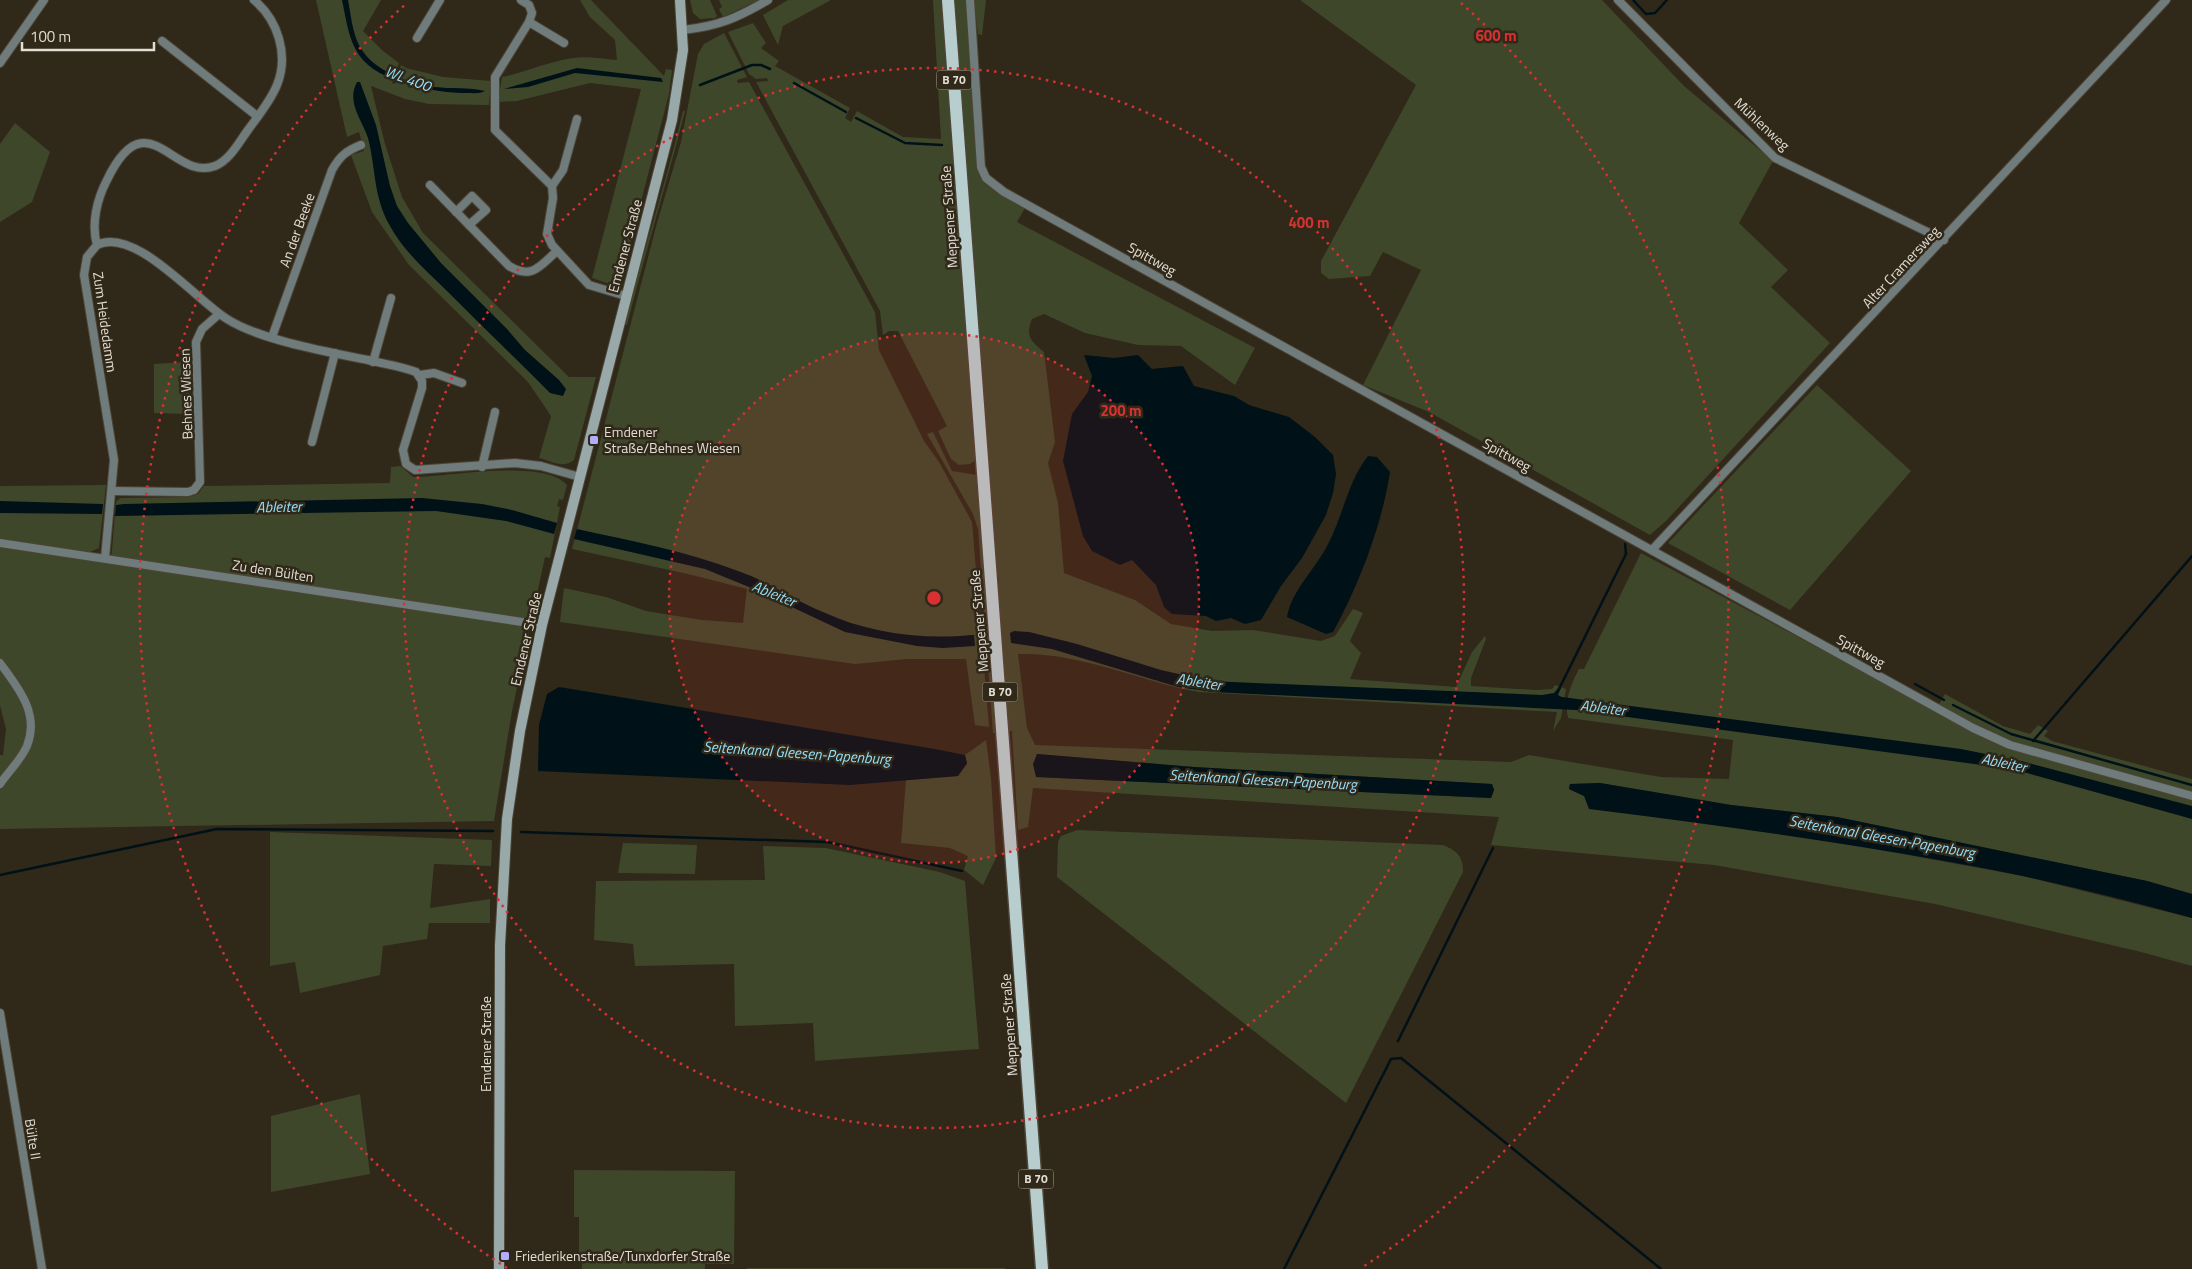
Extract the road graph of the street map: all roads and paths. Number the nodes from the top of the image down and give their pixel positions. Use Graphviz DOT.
graph roads {
  1 [pos="44,0"];
  2 [pos="254,0"];
  3 [pos="440,0"];
  4 [pos="521,0"];
  5 [pos="680,0"];
  6 [pos="768,0"];
  7 [pos="948,0"];
  8 [pos="970,0"];
  9 [pos="1618,0"];
  10 [pos="2166,0"];
  11 [pos="529,22"];
  12 [pos="683,30"];
  13 [pos="417,38"];
  14 [pos="162,41"];
  15 [pos="564,43"];
  16 [pos="0,63"];
  17 [pos="257,116"];
  18 [pos="577,119"];
  19 [pos="360,145"];
  20 [pos="430,185"];
  21 [pos="552,186"];
  22 [pos="456,212"];
  23 [pos="469,226"];
  24 [pos="1944,240"];
  25 [pos="97,245"];
  26 [pos="557,250"];
  27 [pos="626,296"];
  28 [pos="391,298"];
  29 [pos="218,314"];
  30 [pos="272,337"];
  31 [pos="335,353"];
  32 [pos="373,362"];
  33 [pos="420,376"];
  34 [pos="462,383"];
  35 [pos="495,412"];
  36 [pos="312,442"];
  37 [pos="482,467"];
  38 [pos="580,477"];
  39 [pos="112,491"];
  40 [pos="0,543"];
  41 [pos="1652,550"];
  42 [pos="105,558"];
  43 [pos="542,625"];
  44 [pos="0,663"];
  45 [pos="0,784"];
  46 [pos="2192,796"];
  47 [pos="0,1013"];
  48 [pos="42,1269"];
  49 [pos="498,1269"];
  50 [pos="1042,1269"];
  1 -- 16 [label="street"];
  2 -- 17 [label="street"];
  3 -- 13 [label="street"];
  4 -- 11 [label="street"];
  5 -- 12 [label="street, Emdener Straße"];
  6 -- 12 [label="street"];
  7 -- 50 [label="main road, Meppener Straße / B 70"];
  8 -- 41 [label="street, Spittweg"];
  9 -- 24 [label="street, Mühlenweg"];
  10 -- 24 [label="street, Alter Cramersweg"];
  11 -- 15 [label="street"];
  11 -- 21 [label="street"];
  12 -- 27 [label="street, Emdener Straße"];
  14 -- 17 [label="street"];
  17 -- 25 [label="street"];
  18 -- 21 [label="street"];
  19 -- 30 [label="street, An der Beeke"];
  20 -- 22 [label="street"];
  21 -- 26 [label="street"];
  22 -- 23 [label="street"];
  22 -- 23 [label="street"];
  23 -- 26 [label="street"];
  24 -- 41 [label="street, Alter Cramersweg"];
  25 -- 29 [label="street"];
  25 -- 39 [label="street, Zum Heidedamm"];
  26 -- 27 [label="street"];
  27 -- 38 [label="street, Emdener Straße"];
  28 -- 32 [label="street"];
  29 -- 30 [label="street"];
  29 -- 39 [label="street, Behnes Wiesen"];
  30 -- 31 [label="street"];
  31 -- 32 [label="street"];
  31 -- 36 [label="street"];
  32 -- 33 [label="street"];
  33 -- 34 [label="street"];
  33 -- 37 [label="street"];
  35 -- 37 [label="street"];
  37 -- 38 [label="street"];
  38 -- 43 [label="street, Emdener Straße"];
  39 -- 42 [label="street, Zum Heidedamm"];
  40 -- 42 [label="street, Zu den Bülten"];
  41 -- 46 [label="street, Spittweg"];
  42 -- 43 [label="street, Zu den Bülten"];
  43 -- 49 [label="street, Emdener Straße"];
  44 -- 45 [label="street"];
  47 -- 48 [label="street, Bülte II"];
}
